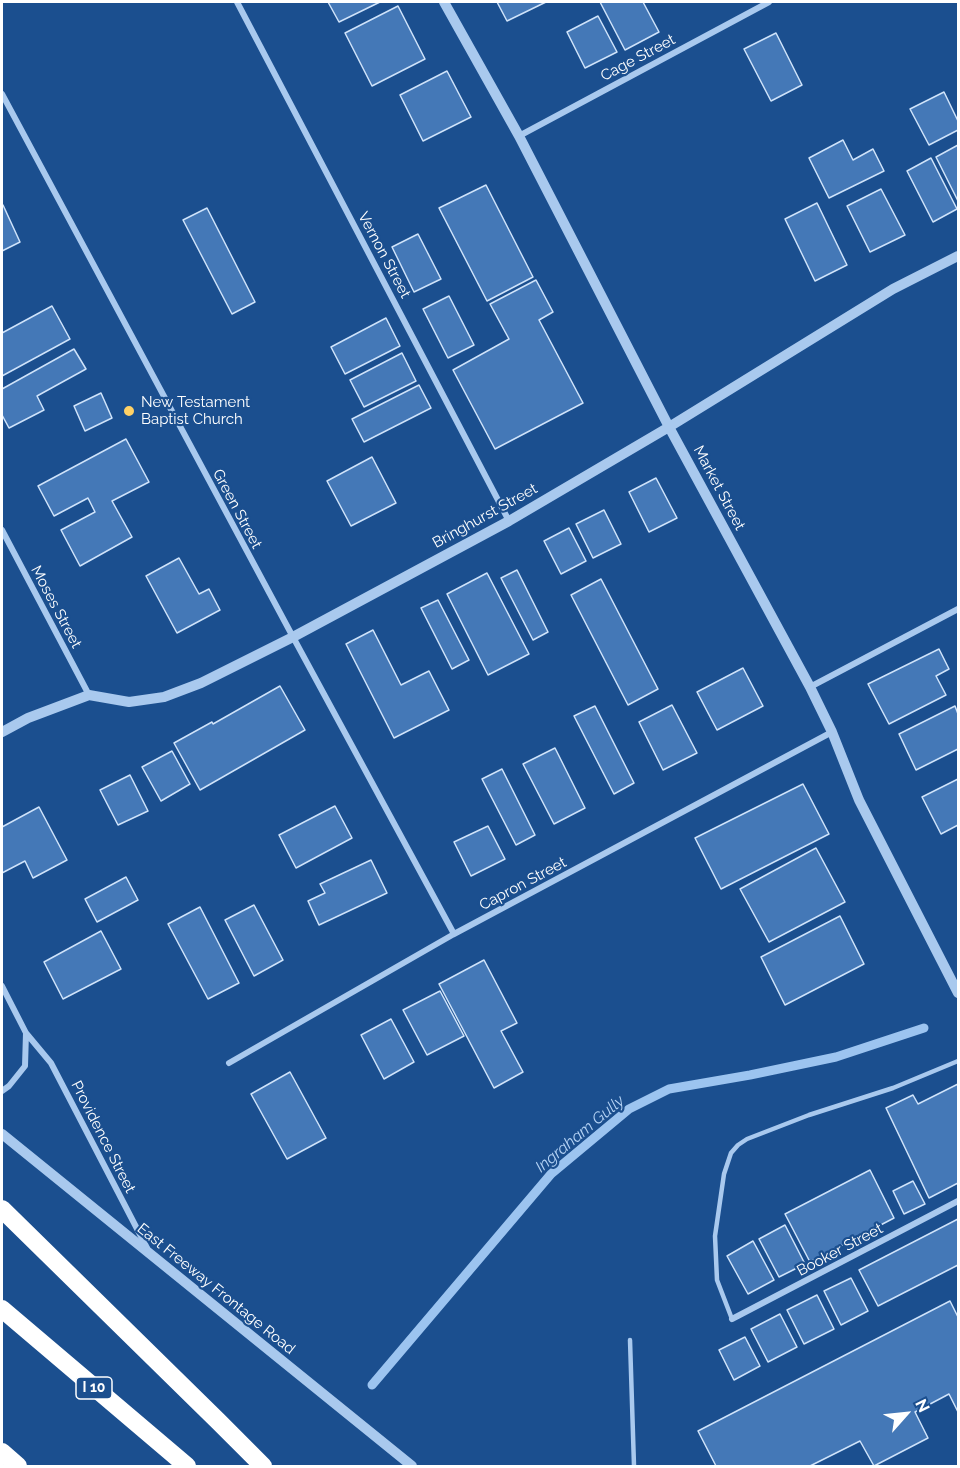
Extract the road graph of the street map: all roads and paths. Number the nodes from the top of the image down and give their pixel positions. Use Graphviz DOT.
graph roads {
  1 [pos="237,2"];
  2 [pos="444,2"];
  3 [pos="769,2"];
  4 [pos="2,94"];
  5 [pos="519,136"];
  6 [pos="958,256"];
  7 [pos="669,427"];
  8 [pos="509,520"];
  9 [pos="2,530"];
  10 [pos="958,609"];
  11 [pos="292,638"];
  12 [pos="810,687"];
  13 [pos="89,695"];
  14 [pos="2,732"];
  15 [pos="831,732"];
  16 [pos="454,934"];
  17 [pos="2,986"];
  18 [pos="958,993"];
  19 [pos="26,1033"];
  20 [pos="958,1061"];
  21 [pos="229,1063"];
  22 [pos="2,1091"];
  23 [pos="2,1134"];
  24 [pos="958,1201"];
  25 [pos="2,1209"];
  26 [pos="152,1257"];
  27 [pos="2,1309"];
  28 [pos="732,1320"];
  29 [pos="630,1340"];
  30 [pos="2,1452"];
  31 [pos="18,1467"];
  32 [pos="187,1467"];
  33 [pos="263,1467"];
  34 [pos="412,1467"];
  35 [pos="634,1467"];
  1 -- 8 [label="street, Vernon Street"];
  2 -- 5 [label="street, Market Street"];
  3 -- 5 [label="street, Cage Street"];
  4 -- 11 [label="street, Green Street"];
  5 -- 7 [label="street, Market Street"];
  6 -- 7 [label="street, Bringhurst Street"];
  7 -- 8 [label="street, Bringhurst Street"];
  7 -- 12 [label="street, Market Street"];
  8 -- 11 [label="street, Bringhurst Street"];
  9 -- 13 [label="street, Moses Street"];
  10 -- 12 [label="street"];
  11 -- 13 [label="street, Bringhurst Street"];
  11 -- 16 [label="street, Green Street"];
  12 -- 15 [label="street, Market Street"];
  13 -- 14 [label="street"];
  15 -- 16 [label="street, Capron Street"];
  15 -- 18 [label="street, Market Street"];
  16 -- 21 [label="street, Capron Street"];
  17 -- 19 [label="street, Providence Street"];
  19 -- 22 [label="street, Providence Street"];
  19 -- 26 [label="street, Providence Street"];
  20 -- 28 [label="lane"];
  23 -- 26 [label="street, East Freeway Frontage Road"];
  24 -- 28 [label="street, Booker Street"];
  25 -- 33 [label="highway"];
  26 -- 34 [label="street, East Freeway Frontage Road"];
  27 -- 32 [label="highway, I 10"];
  29 -- 35 [label="lane"];
  30 -- 31 [label="highway"];
}
